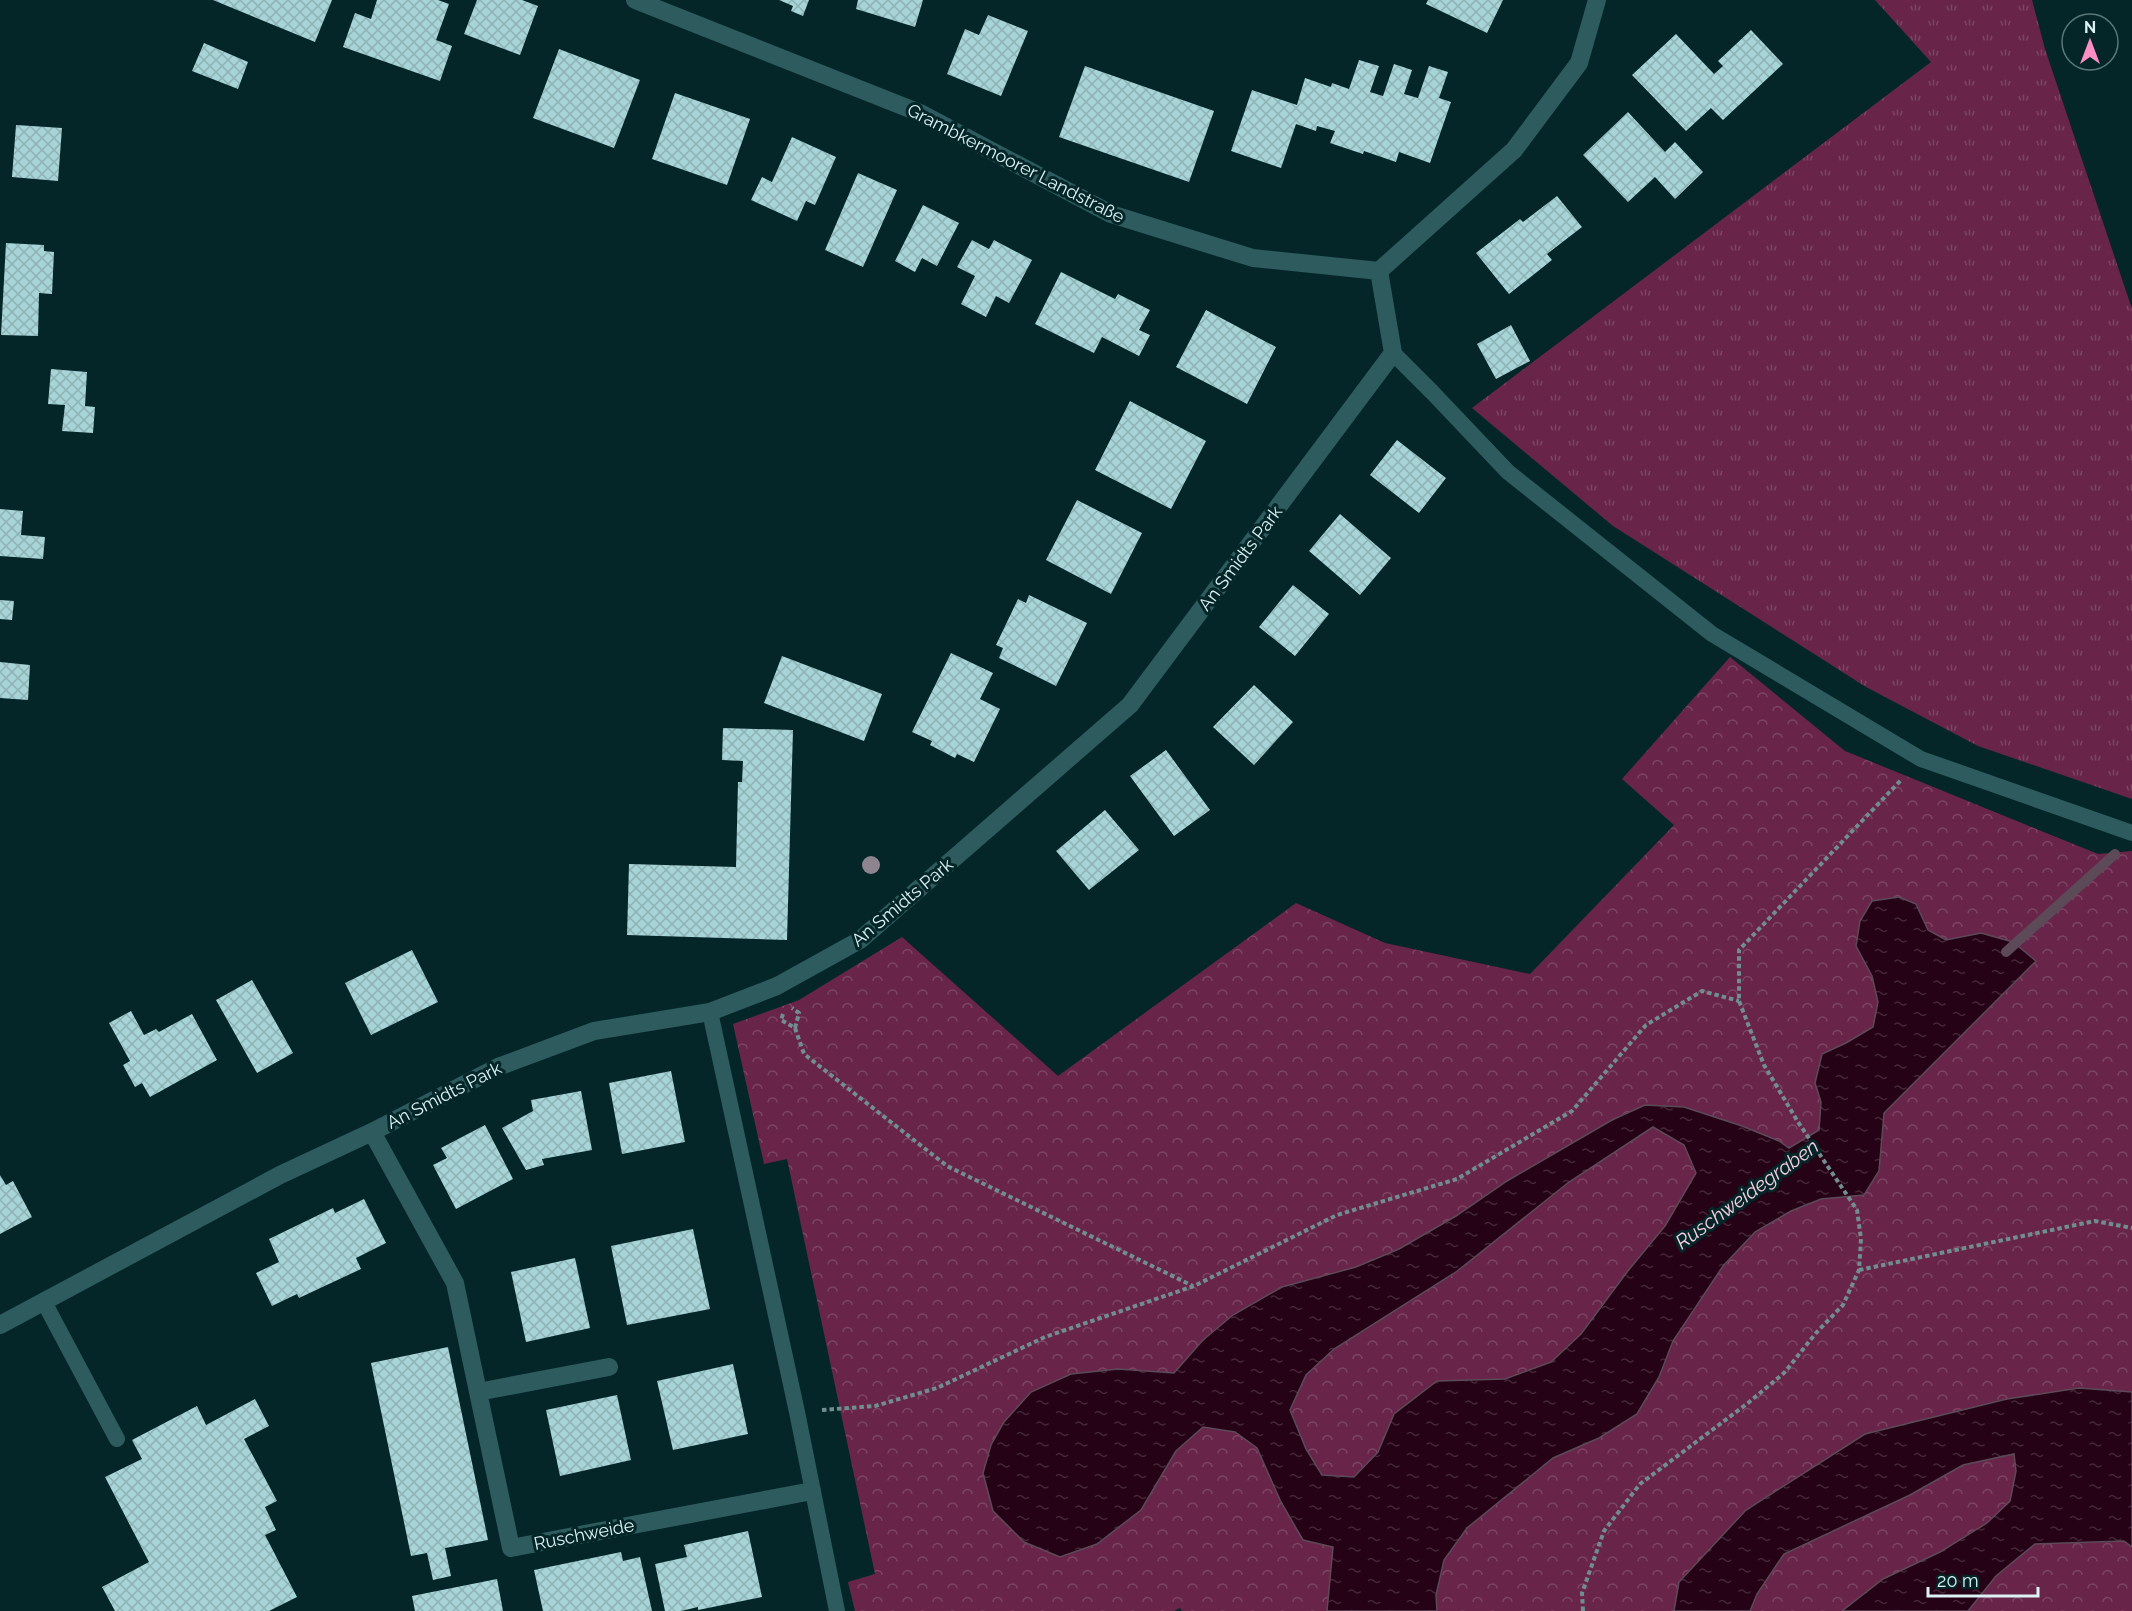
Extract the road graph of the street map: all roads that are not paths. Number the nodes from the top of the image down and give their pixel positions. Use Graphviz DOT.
graph roads {
  1 [pos="1597,0"];
  2 [pos="643,1"];
  3 [pos="1379,271"];
  4 [pos="1393,353"];
  5 [pos="2132,833"];
  6 [pos="710,1012"];
  7 [pos="372,1132"];
  8 [pos="44,1302"];
  9 [pos="0,1325"];
  10 [pos="609,1367"];
  11 [pos="478,1392"];
  12 [pos="117,1439"];
  13 [pos="813,1491"];
  14 [pos="837,1611"];
  1 -- 3 [label="street"];
  2 -- 3 [label="street, Grambkermoorer Landstraße"];
  3 -- 4 [label="street"];
  4 -- 5 [label="lane"];
  4 -- 6 [label="street, An Smidts Park"];
  6 -- 7 [label="street, An Smidts Park"];
  6 -- 13 [label="lane"];
  7 -- 8 [label="street, An Smidts Park"];
  7 -- 11 [label="street, Ruschweide"];
  8 -- 9 [label="street, An Smidts Park"];
  8 -- 12 [label="lane"];
  10 -- 11 [label="street"];
  11 -- 13 [label="street, Ruschweide"];
  13 -- 14 [label="lane"];
}
